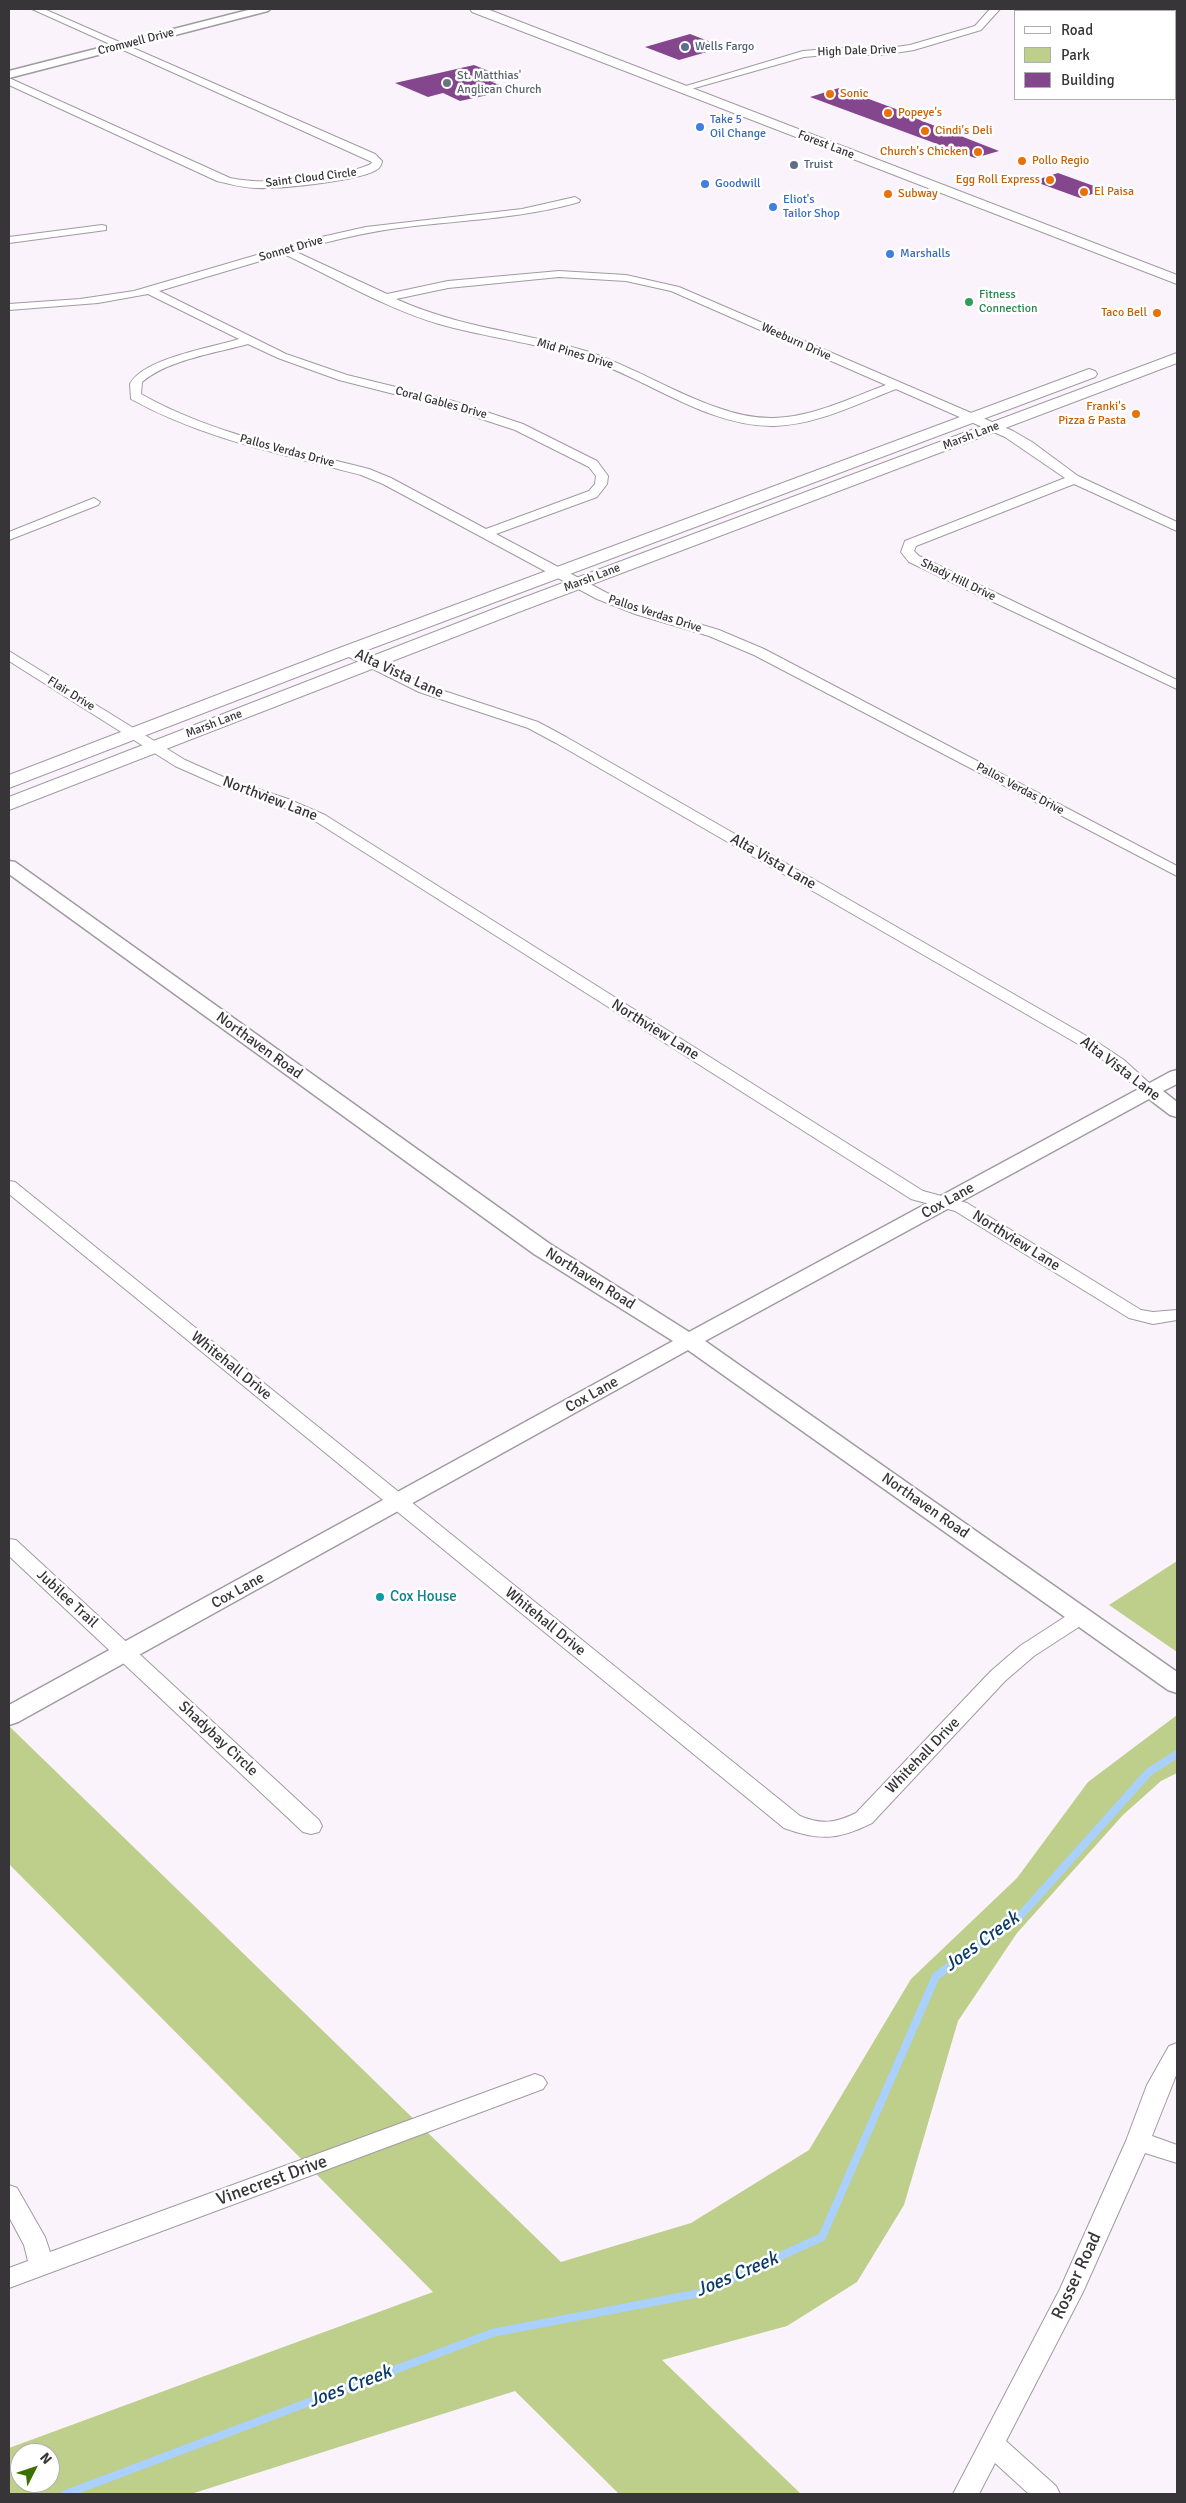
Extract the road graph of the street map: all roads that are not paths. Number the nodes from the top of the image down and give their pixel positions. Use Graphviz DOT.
graph roads {
  1 [pos="37,9"];
  2 [pos="264,9"];
  3 [pos="476,9"];
  4 [pos="995,9"];
  5 [pos="515,10"];
  6 [pos="498,18"];
  7 [pos="121,46"];
  8 [pos="611,47"];
  9 [pos="590,53"];
  10 [pos="9,75"];
  11 [pos="9,81"];
  12 [pos="702,82"];
  13 [pos="681,89"];
  14 [pos="815,125"];
  15 [pos="793,132"];
  16 [pos="927,168"];
  17 [pos="905,176"];
  18 [pos="575,200"];
  19 [pos="102,228"];
  20 [pos="9,240"];
  21 [pos="1114,240"];
  22 [pos="1092,248"];
  23 [pos="286,251"];
  24 [pos="1177,265"];
  25 [pos="1177,280"];
  26 [pos="150,290"];
  27 [pos="386,298"];
  28 [pos="9,307"];
  29 [pos="249,340"];
  30 [pos="1177,342"];
  31 [pos="1177,358"];
  32 [pos="1123,362"];
  33 [pos="1147,369"];
  34 [pos="896,386"];
  35 [pos="970,418"];
  36 [pos="994,427"];
  37 [pos="1074,478"];
  38 [pos="94,502"];
  39 [pos="1177,527"];
  40 [pos="486,534"];
  41 [pos="9,536"];
  42 [pos="558,572"];
  43 [pos="578,583"];
  44 [pos="348,651"];
  45 [pos="9,656"];
  46 [pos="370,663"];
  47 [pos="1177,685"];
  48 [pos="133,733"];
  49 [pos="154,748"];
  50 [pos="9,782"];
  51 [pos="9,804"];
  52 [pos="9,866"];
  53 [pos="1177,872"];
  54 [pos="1177,1076"];
  55 [pos="1150,1091"];
  56 [pos="1177,1111"];
  57 [pos="9,1186"];
  58 [pos="944,1203"];
  59 [pos="1177,1314"];
  60 [pos="690,1341"];
  61 [pos="398,1503"];
  62 [pos="9,1545"];
  63 [pos="1081,1616"];
  64 [pos="125,1653"];
  65 [pos="1177,1684"];
  66 [pos="9,1716"];
  67 [pos="311,1826"];
  68 [pos="1177,2052"];
  69 [pos="535,2083"];
  70 [pos="1138,2141"];
  71 [pos="1177,2154"];
  72 [pos="9,2195"];
  73 [pos="41,2265"];
  74 [pos="9,2278"];
  75 [pos="993,2446"];
  76 [pos="966,2494"];
  77 [pos="1046,2494"];
  1 -- 7 [label="street, Saint Cloud Circle"];
  2 -- 7 [label="street, Cromwell Drive"];
  3 -- 6 [label="main road, Forest Lane"];
  4 -- 12 [label="street, High Dale Drive"];
  5 -- 6 [label="main road"];
  5 -- 8 [label="main road, Forest Lane"];
  6 -- 9 [label="main road, Forest Lane"];
  7 -- 10 [label="street, Cromwell Drive"];
  7 -- 11 [label="street, Saint Cloud Circle"];
  8 -- 9 [label="main road"];
  8 -- 12 [label="main road, Forest Lane"];
  9 -- 13 [label="main road, Forest Lane"];
  12 -- 13 [label="street, High Dale Drive"];
  12 -- 14 [label="main road, Forest Lane"];
  13 -- 15 [label="main road, Forest Lane"];
  14 -- 15 [label="main road"];
  14 -- 16 [label="main road, Forest Lane"];
  15 -- 17 [label="main road, Forest Lane"];
  16 -- 17 [label="main road"];
  16 -- 21 [label="main road, Forest Lane"];
  17 -- 22 [label="main road, Forest Lane"];
  18 -- 23 [label="street, Sonnet Drive"];
  19 -- 20 [label="street"];
  21 -- 22 [label="main road"];
  21 -- 24 [label="main road, Forest Lane"];
  22 -- 25 [label="main road, Forest Lane"];
  23 -- 26 [label="street, Sonnet Drive"];
  23 -- 27 [label="street, Mid Pines Drive"];
  26 -- 28 [label="street, Sonnet Drive"];
  26 -- 29 [label="street, Coral Gables Drive"];
  27 -- 34 [label="street, Weeburn Drive"];
  27 -- 34 [label="street, Mid Pines Drive"];
  29 -- 40 [label="street, Pallos Verdas Drive"];
  29 -- 40 [label="street, Coral Gables Drive"];
  30 -- 32 [label="main road, Marsh Lane"];
  31 -- 33 [label="main road, Marsh Lane"];
  32 -- 33 [label="main road"];
  32 -- 35 [label="main road, Marsh Lane"];
  33 -- 36 [label="main road, Marsh Lane"];
  34 -- 35 [label="street, Weeburn Drive"];
  35 -- 36 [label="street, Weeburn Drive"];
  35 -- 42 [label="main road, Marsh Lane"];
  36 -- 37 [label="street, Weeburn Drive"];
  36 -- 43 [label="main road, Marsh Lane"];
  37 -- 39 [label="street, Weeburn Drive"];
  37 -- 47 [label="street, Shady Hill Drive"];
  38 -- 41 [label="street"];
  40 -- 42 [label="street, Pallos Verdas Drive"];
  42 -- 43 [label="street, Pallos Verdas Drive"];
  42 -- 44 [label="main road, Marsh Lane"];
  43 -- 46 [label="main road, Marsh Lane"];
  43 -- 53 [label="street, Pallos Verdas Drive"];
  44 -- 46 [label="street, Alta Vista Lane"];
  44 -- 48 [label="main road, Marsh Lane"];
  45 -- 48 [label="street, Flair Drive"];
  46 -- 49 [label="main road, Marsh Lane"];
  46 -- 55 [label="street, Alta Vista Lane"];
  48 -- 49 [label="street, Northview Lane"];
  48 -- 50 [label="main road, Marsh Lane"];
  49 -- 51 [label="main road, Marsh Lane"];
  49 -- 58 [label="street, Northview Lane"];
  52 -- 60 [label="street, Northaven Road"];
  54 -- 55 [label="street, Cox Lane"];
  55 -- 56 [label="street, Alta Vista Lane"];
  55 -- 58 [label="street, Cox Lane"];
  57 -- 61 [label="street, Whitehall Drive"];
  58 -- 59 [label="street, Northview Lane"];
  58 -- 60 [label="street, Cox Lane"];
  60 -- 61 [label="street, Cox Lane"];
  60 -- 63 [label="street, Northaven Road"];
  61 -- 63 [label="street, Whitehall Drive"];
  61 -- 64 [label="street, Cox Lane"];
  62 -- 64 [label="street, Jubilee Trail"];
  63 -- 65 [label="street, Northaven Road"];
  64 -- 66 [label="street, Cox Lane"];
  64 -- 67 [label="street, Shadybay Circle"];
  68 -- 70 [label="street, Rosser Road"];
  69 -- 73 [label="street, Vinecrest Drive"];
  70 -- 71 [label="street"];
  70 -- 75 [label="street, Rosser Road"];
  72 -- 73 [label="street"];
  73 -- 74 [label="street, Vinecrest Drive"];
  75 -- 76 [label="street, Rosser Road"];
  75 -- 77 [label="street"];
}
